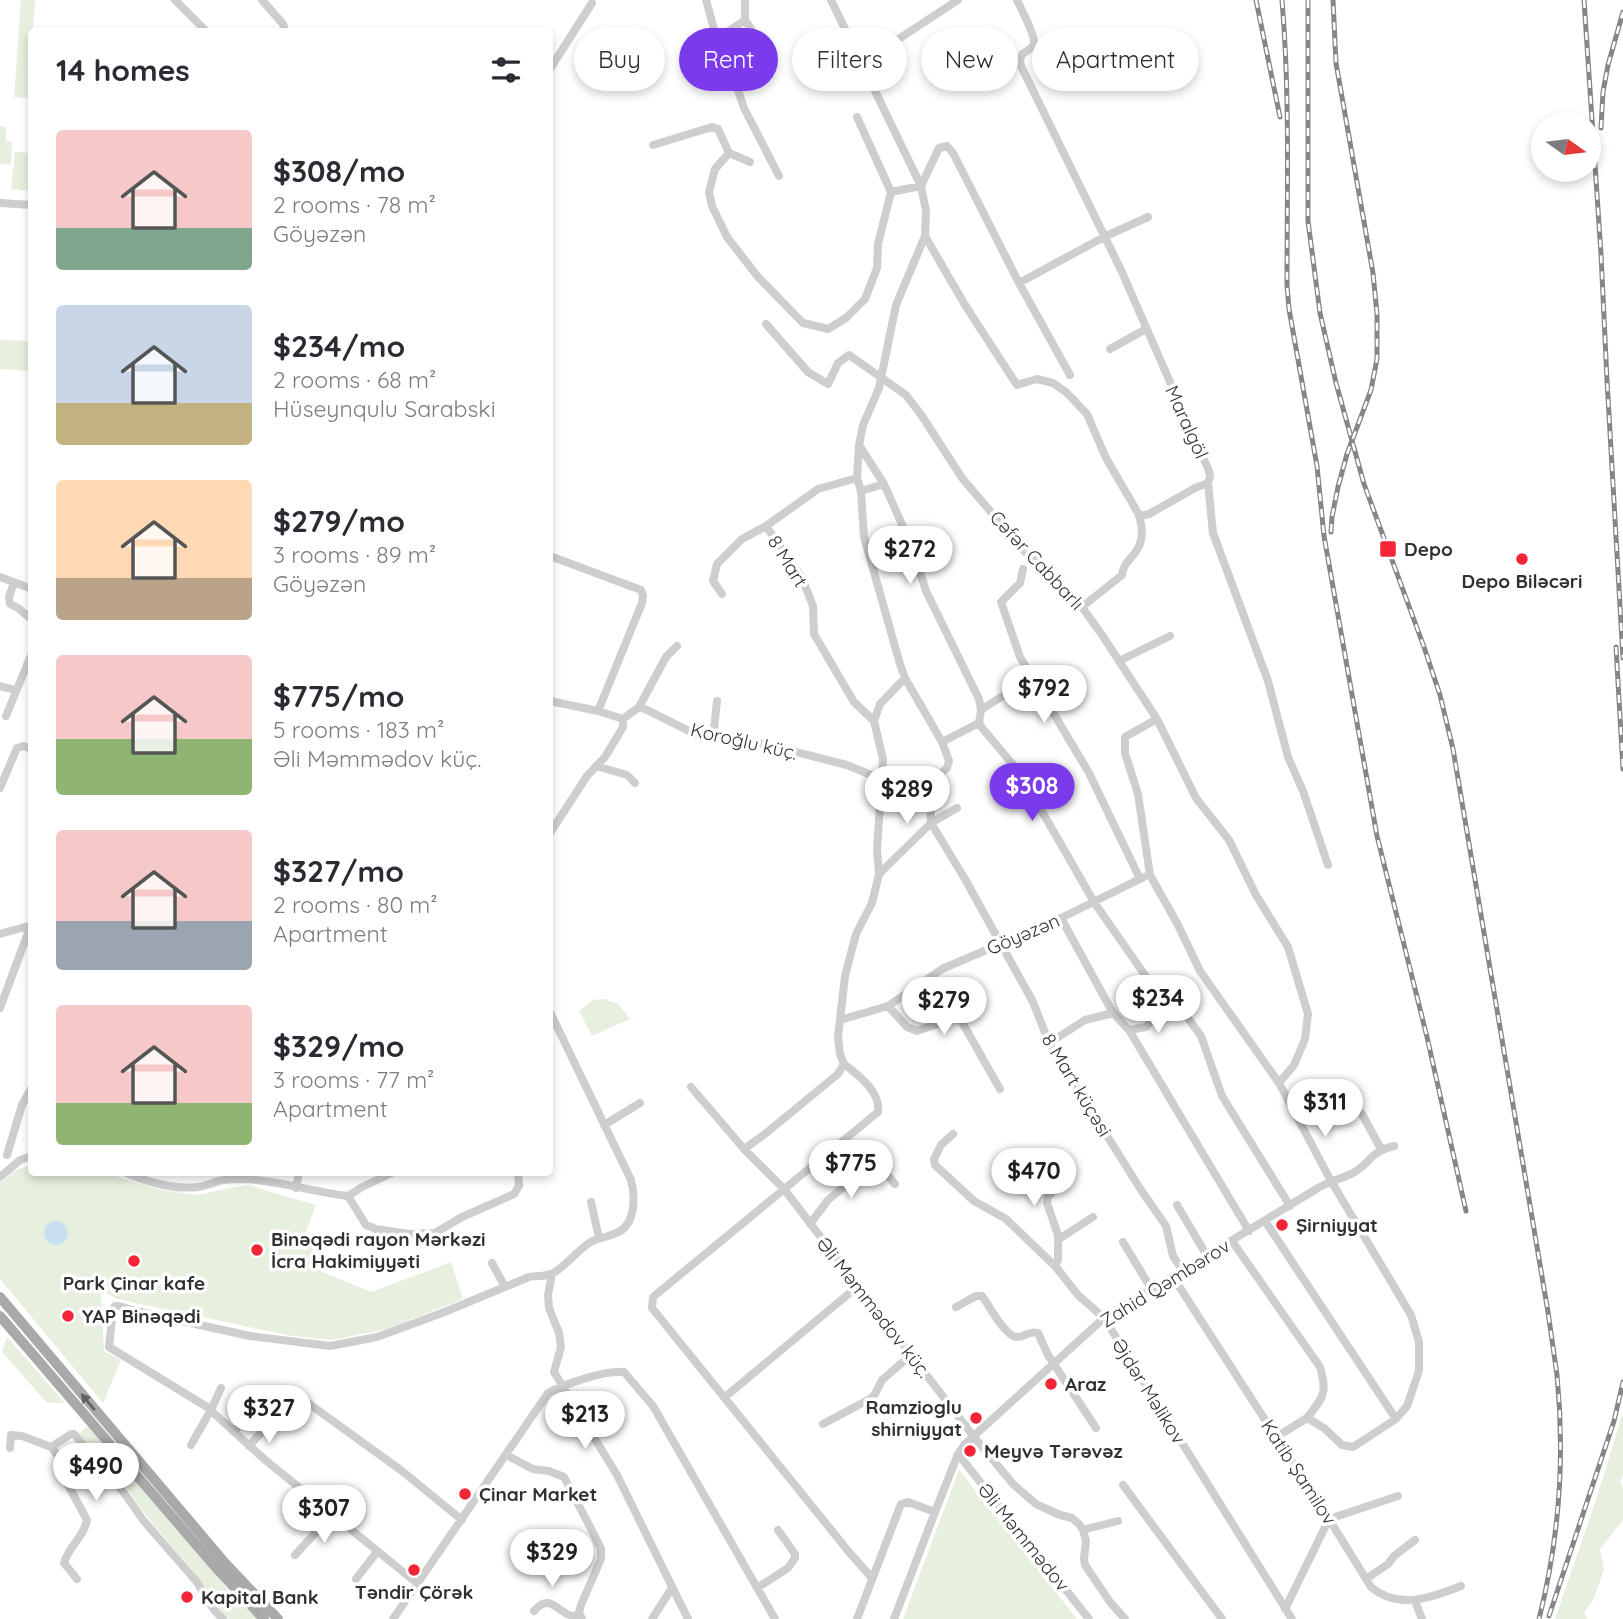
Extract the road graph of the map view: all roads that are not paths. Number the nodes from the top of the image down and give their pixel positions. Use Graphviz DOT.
graph roads {
  1 [pos="175,0"];
  2 [pos="262,0"];
  3 [pos="706,0"];
  4 [pos="746,0"];
  5 [pos="831,0"];
  6 [pos="958,0"];
  7 [pos="1017,0"];
  8 [pos="593,1"];
  9 [pos="745,20"];
  10 [pos="203,28"];
  11 [pos="284,28"];
  12 [pos="714,28"];
  13 [pos="733,28"];
  14 [pos="750,28"];
  15 [pos="845,28"];
  16 [pos="907,33"];
  17 [pos="553,64"];
  18 [pos="738,91"];
  19 [pos="875,91"];
  20 [pos="856,117"];
  21 [pos="653,145"];
  22 [pos="729,153"];
  23 [pos="750,162"];
  24 [pos="779,176"];
  25 [pos="921,186"];
  26 [pos="891,192"];
  27 [pos="0,203"];
  28 [pos="28,205"];
  29 [pos="1148,217"];
  30 [pos="925,236"];
  31 [pos="1106,236"];
  32 [pos="1019,283"];
  33 [pos="766,324"];
  34 [pos="1146,329"];
  35 [pos="1110,349"];
  36 [pos="1070,375"];
  37 [pos="881,379"];
  38 [pos="859,445"];
  39 [pos="857,478"];
  40 [pos="1208,483"];
  41 [pos="884,484"];
  42 [pos="861,491"];
  43 [pos="1138,513"];
  44 [pos="766,526"];
  45 [pos="553,557"];
  46 [pos="1023,569"];
  47 [pos="0,577"];
  48 [pos="14,582"];
  49 [pos="28,587"];
  50 [pos="722,594"];
  51 [pos="1082,607"];
  52 [pos="28,616"];
  53 [pos="1170,636"];
  54 [pos="677,646"];
  55 [pos="1119,661"];
  56 [pos="28,662"];
  57 [pos="1032,677"];
  58 [pos="905,678"];
  59 [pos="0,686"];
  60 [pos="15,690"];
  61 [pos="718,701"];
  62 [pos="553,702"];
  63 [pos="639,707"];
  64 [pos="981,710"];
  65 [pos="598,711"];
  66 [pos="6,716"];
  67 [pos="623,719"];
  68 [pos="1157,719"];
  69 [pos="874,721"];
  70 [pos="979,723"];
  71 [pos="713,738"];
  72 [pos="942,742"];
  73 [pos="28,748"];
  74 [pos="4,763"];
  75 [pos="596,766"];
  76 [pos="881,779"];
  77 [pos="635,783"];
  78 [pos="0,788"];
  79 [pos="957,808"];
  80 [pos="931,823"];
  81 [pos="553,828"];
  82 [pos="1328,865"];
  83 [pos="878,874"];
  84 [pos="1150,875"];
  85 [pos="1140,879"];
  86 [pos="1094,902"];
  87 [pos="1061,918"];
  88 [pos="28,925"];
  89 [pos="28,932"];
  90 [pos="0,934"];
  91 [pos="1001,943"];
  92 [pos="1165,1004"];
  93 [pos="888,1006"];
  94 [pos="0,1008"];
  95 [pos="1113,1013"];
  96 [pos="553,1018"];
  97 [pos="840,1020"];
  98 [pos="1129,1030"];
  99 [pos="1049,1043"];
  100 [pos="844,1064"];
  101 [pos="1279,1083"];
  102 [pos="691,1087"];
  103 [pos="1000,1088"];
  104 [pos="28,1094"];
  105 [pos="640,1103"];
  106 [pos="1362,1114"];
  107 [pos="604,1125"];
  108 [pos="953,1134"];
  109 [pos="1394,1146"];
  110 [pos="744,1149"];
  111 [pos="1381,1149"];
  112 [pos="4,1152"];
  113 [pos="28,1157"];
  114 [pos="12,1166"];
  115 [pos="1068,1174"];
  116 [pos="133,1176"];
  117 [pos="223,1176"];
  118 [pos="298,1176"];
  119 [pos="385,1176"];
  120 [pos="518,1176"];
  121 [pos="0,1177"];
  122 [pos="1331,1181"];
  123 [pos="895,1184"];
  124 [pos="296,1188"];
  125 [pos="784,1189"];
  126 [pos="348,1196"];
  127 [pos="591,1202"];
  128 [pos="1177,1205"];
  129 [pos="1290,1206"];
  130 [pos="1093,1217"];
  131 [pos="1265,1221"];
  132 [pos="810,1224"];
  133 [pos="1249,1231"];
  134 [pos="599,1238"];
  135 [pos="1059,1239"];
  136 [pos="1232,1241"];
  137 [pos="1123,1242"];
  138 [pos="1207,1256"];
  139 [pos="492,1263"];
  140 [pos="1055,1266"];
  141 [pos="1183,1271"];
  142 [pos="552,1274"];
  143 [pos="1173,1277"];
  144 [pos="858,1286"];
  145 [pos="505,1287"];
  146 [pos="1152,1290"];
  147 [pos="0,1297"];
  148 [pos="956,1307"];
  149 [pos="0,1316"];
  150 [pos="1104,1318"];
  151 [pos="911,1355"];
  152 [pos="1055,1364"];
  153 [pos="562,1387"];
  154 [pos="221,1388"];
  155 [pos="725,1397"];
  156 [pos="260,1399"];
  157 [pos="211,1410"];
  158 [pos="1307,1418"];
  159 [pos="1396,1419"];
  160 [pos="823,1424"];
  161 [pos="1096,1428"];
  162 [pos="234,1432"];
  163 [pos="974,1437"];
  164 [pos="1276,1437"];
  165 [pos="191,1445"];
  166 [pos="249,1446"];
  167 [pos="51,1447"];
  168 [pos="10,1448"];
  169 [pos="958,1454"];
  170 [pos="506,1455"];
  171 [pos="1123,1485"];
  172 [pos="1398,1496"];
  173 [pos="934,1512"];
  174 [pos="332,1515"];
  175 [pos="1329,1519"];
  176 [pos="462,1520"];
  177 [pos="1118,1521"];
  178 [pos="778,1530"];
  179 [pos="1083,1530"];
  180 [pos="1415,1540"];
  181 [pos="377,1552"];
  182 [pos="295,1555"];
  183 [pos="77,1578"];
  184 [pos="872,1578"];
  185 [pos="356,1579"];
  186 [pos="1366,1579"];
  187 [pos="418,1584"];
  188 [pos="1461,1586"];
  189 [pos="672,1588"];
  190 [pos="757,1588"];
  191 [pos="1415,1601"];
  192 [pos="1285,1609"];
  193 [pos="534,1611"];
  194 [pos="581,1618"];
  195 [pos="223,1619"];
  196 [pos="264,1619"];
  197 [pos="278,1619"];
  198 [pos="393,1619"];
  199 [pos="652,1619"];
  200 [pos="688,1619"];
  201 [pos="775,1619"];
  202 [pos="857,1619"];
  203 [pos="894,1619"];
  204 [pos="1089,1619"];
  205 [pos="1125,1619"];
  206 [pos="1222,1619"];
  207 [pos="1292,1619"];
  208 [pos="1422,1619"];
  1 -- 10 [label="street"];
  2 -- 11 [label="street"];
  3 -- 12 [label="street"];
  4 -- 9 [label="street"];
  5 -- 15 [label="street"];
  6 -- 16 [label="street"];
  7 -- 31 [label="street, Maralgöl"];
  8 -- 17 [label="street"];
  9 -- 13 [label="street"];
  9 -- 14 [label="street"];
  18 -- 24 [label="street"];
  19 -- 25 [label="street"];
  20 -- 26 [label="street"];
  21 -- 22 [label="street"];
  22 -- 23 [label="street"];
  22 -- 26 [label="street"];
  25 -- 26 [label="street"];
  25 -- 30 [label="street"];
  25 -- 32 [label="street"];
  27 -- 28 [label="street"];
  29 -- 31 [label="street"];
  30 -- 37 [label="street"];
  30 -- 43 [label="street"];
  31 -- 32 [label="street"];
  31 -- 34 [label="street, Maralgöl"];
  32 -- 36 [label="street"];
  33 -- 37 [label="street, Cəfər Cabbarlı"];
  34 -- 35 [label="street"];
  34 -- 40 [label="street, Maralgöl"];
  37 -- 38 [label="street"];
  37 -- 51 [label="street, Cəfər Cabbarlı"];
  38 -- 39 [label="street"];
  38 -- 41 [label="street"];
  39 -- 42 [label="street"];
  39 -- 44 [label="street, 8 Mart"];
  40 -- 43 [label="street"];
  40 -- 82 [label="street, Maralgöl"];
  41 -- 42 [label="street"];
  41 -- 64 [label="street"];
  42 -- 58 [label="street"];
  43 -- 51 [label="street"];
  44 -- 50 [label="street"];
  44 -- 69 [label="street, 8 Mart"];
  45 -- 65 [label="street"];
  46 -- 57 [label="street"];
  47 -- 48 [label="street"];
  48 -- 49 [label="street"];
  48 -- 52 [label="street"];
  51 -- 55 [label="street, Cəfər Cabbarlı"];
  53 -- 55 [label="street"];
  54 -- 63 [label="street"];
  55 -- 68 [label="street, Cəfər Cabbarlı"];
  56 -- 60 [label="street"];
  57 -- 64 [label="street"];
  57 -- 85 [label="street"];
  58 -- 69 [label="street"];
  58 -- 72 [label="street"];
  59 -- 60 [label="street"];
  60 -- 66 [label="street"];
  61 -- 71 [label="street"];
  62 -- 65 [label="street"];
  63 -- 67 [label="street"];
  63 -- 71 [label="street, Koroğlu küç."];
  64 -- 70 [label="street"];
  65 -- 67 [label="street"];
  67 -- 75 [label="street"];
  68 -- 84 [label="street"];
  68 -- 101 [label="street, Cəfər Cabbarlı"];
  69 -- 76 [label="street"];
  70 -- 72 [label="street"];
  70 -- 86 [label="street"];
  71 -- 76 [label="street, Koroğlu küç."];
  72 -- 80 [label="street"];
  73 -- 74 [label="street"];
  74 -- 78 [label="street"];
  75 -- 77 [label="street"];
  75 -- 81 [label="street"];
  76 -- 83 [label="street"];
  79 -- 80 [label="street"];
  80 -- 83 [label="street"];
  80 -- 91 [label="street, 8 Mart küçəsi"];
  83 -- 97 [label="street"];
  84 -- 85 [label="street, Göyəzən"];
  84 -- 101 [label="street"];
  85 -- 86 [label="street, Göyəzən"];
  86 -- 87 [label="street, Göyəzən"];
  86 -- 92 [label="street"];
  87 -- 91 [label="street, Göyəzən"];
  87 -- 95 [label="street"];
  88 -- 90 [label="street"];
  89 -- 94 [label="street"];
  91 -- 93 [label="street, Göyəzən"];
  91 -- 99 [label="street, 8 Mart küçəsi"];
  92 -- 98 [label="street"];
  92 -- 129 [label="street"];
  93 -- 97 [label="street, Göyəzən"];
  93 -- 103 [label="street"];
  95 -- 98 [label="street"];
  95 -- 99 [label="street"];
  96 -- 107 [label="street"];
  97 -- 100 [label="street"];
  98 -- 133 [label="street"];
  99 -- 141 [label="street, 8 Mart küçəsi"];
  100 -- 110 [label="street"];
  100 -- 125 [label="street"];
  101 -- 122 [label="street"];
  102 -- 110 [label="street, Əli Məmmədov küç."];
  104 -- 112 [label="street"];
  105 -- 107 [label="street"];
  106 -- 111 [label="street"];
  107 -- 134 [label="street"];
  108 -- 140 [label="street, Əjdər Məlikov"];
  109 -- 111 [label="street"];
  110 -- 125 [label="street, Əli Məmmədov küç."];
  111 -- 122 [label="street, Zahid Qəmbərov"];
  112 -- 114 [label="street"];
  113 -- 114 [label="street"];
  114 -- 121 [label="street"];
  115 -- 135 [label="street"];
  116 -- 117 [label="street"];
  117 -- 124 [label="street"];
  118 -- 124 [label="street"];
  119 -- 126 [label="street"];
  120 -- 126 [label="street"];
  122 -- 129 [label="street, Zahid Qəmbərov"];
  122 -- 159 [label="street"];
  123 -- 132 [label="street"];
  124 -- 126 [label="street"];
  125 -- 132 [label="street, Əli Məmmədov küç."];
  125 -- 155 [label="street"];
  127 -- 134 [label="street"];
  128 -- 138 [label="street"];
  129 -- 131 [label="street, Zahid Qəmbərov"];
  130 -- 135 [label="street"];
  131 -- 133 [label="street, Zahid Qəmbərov"];
  131 -- 159 [label="street"];
  132 -- 144 [label="street, Əli Məmmədov küç."];
  133 -- 136 [label="street, Zahid Qəmbərov"];
  134 -- 142 [label="street"];
  135 -- 140 [label="street"];
  136 -- 138 [label="street, Zahid Qəmbərov"];
  136 -- 158 [label="street"];
  137 -- 146 [label="street"];
  138 -- 141 [label="street, Zahid Qəmbərov"];
  139 -- 145 [label="street"];
  140 -- 150 [label="street, Əjdər Məlikov"];
  141 -- 143 [label="street, Zahid Qəmbərov"];
  142 -- 145 [label="street"];
  142 -- 153 [label="street"];
  143 -- 146 [label="street, Zahid Qəmbərov"];
  143 -- 164 [label="street, Katib Şamilov"];
  144 -- 151 [label="street, Əli Məmmədov küç."];
  144 -- 155 [label="street"];
  145 -- 157 [label="street"];
  146 -- 150 [label="street, Zahid Qəmbərov"];
  197 -- 147 [label="main road, one-way"];
  148 -- 152 [label="street"];
  149 -- 196 [label="main road"];
  150 -- 152 [label="street, Zahid Qəmbərov"];
  150 -- 192 [label="street, Əjdər Məlikov"];
  151 -- 160 [label="street"];
  151 -- 163 [label="street, Əli Məmmədov küç."];
  152 -- 161 [label="street"];
  152 -- 163 [label="street, Zahid Qəmbərov"];
  153 -- 170 [label="street"];
  153 -- 189 [label="street"];
  153 -- 190 [label="street"];
  154 -- 157 [label="street"];
  155 -- 184 [label="street"];
  156 -- 162 [label="street"];
  157 -- 162 [label="street"];
  157 -- 165 [label="street"];
  158 -- 159 [label="street"];
  158 -- 164 [label="street"];
  162 -- 166 [label="street"];
  163 -- 169 [label="street, Zahid Qəmbərov"];
  163 -- 179 [label="street, Əli Məmmədov küç."];
  164 -- 175 [label="street, Katib Şamilov"];
  166 -- 174 [label="street"];
  166 -- 176 [label="street"];
  167 -- 168 [label="street"];
  167 -- 183 [label="street"];
  167 -- 195 [label="street"];
  169 -- 173 [label="street, Zahid Qəmbərov"];
  169 -- 204 [label="street, Əli Məmmədov"];
  170 -- 176 [label="street"];
  170 -- 194 [label="street"];
  171 -- 206 [label="street"];
  172 -- 175 [label="street"];
  173 -- 184 [label="street"];
  173 -- 203 [label="street, Zahid Qəmbərov"];
  174 -- 181 [label="street"];
  174 -- 182 [label="street"];
  175 -- 186 [label="street, Katib Şamilov"];
  175 -- 192 [label="street"];
  176 -- 187 [label="street"];
  177 -- 179 [label="street"];
  178 -- 190 [label="street"];
  179 -- 205 [label="street"];
  180 -- 186 [label="street"];
  181 -- 185 [label="street"];
  181 -- 187 [label="street"];
  184 -- 202 [label="street"];
  186 -- 191 [label="street, Katib Şamilov"];
  187 -- 198 [label="street"];
  188 -- 191 [label="street, Katib Şamilov"];
  189 -- 199 [label="street"];
  189 -- 200 [label="street"];
  190 -- 201 [label="street"];
  191 -- 208 [label="street"];
  192 -- 207 [label="street, Əjdər Məlikov"];
  193 -- 194 [label="street"];
}
